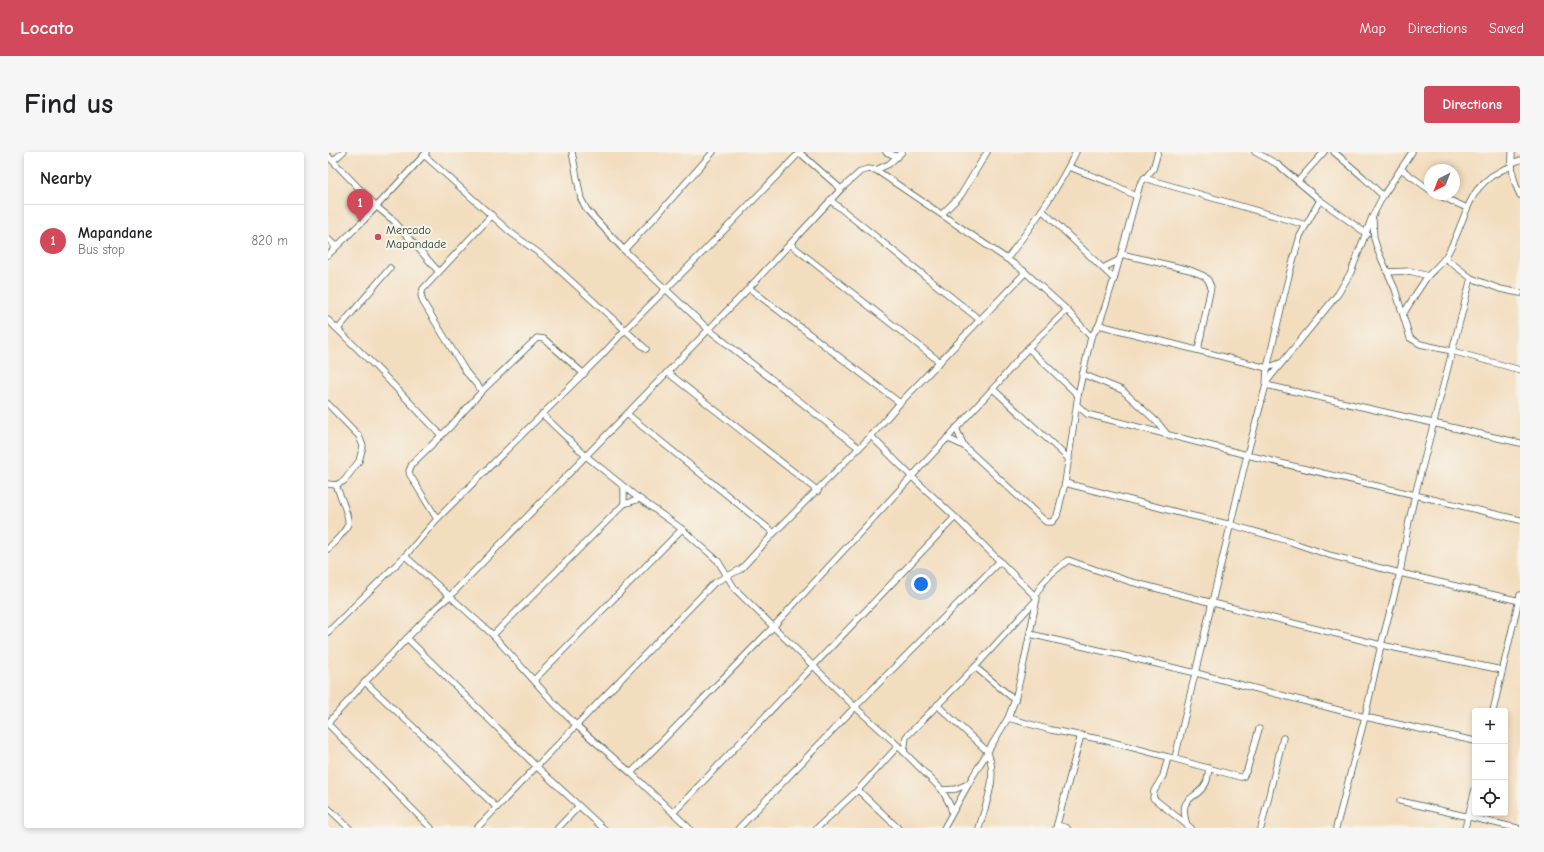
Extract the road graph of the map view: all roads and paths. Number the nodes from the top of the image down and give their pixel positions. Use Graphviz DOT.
graph roads {
  1 [pos="343,152"];
  2 [pos="572,152"];
  3 [pos="713,152"];
  4 [pos="799,152"];
  5 [pos="886,152"];
  6 [pos="987,152"];
  7 [pos="1076,152"];
  8 [pos="1158,152"];
  9 [pos="1255,152"];
  10 [pos="1324,152"];
  11 [pos="1334,152"];
  12 [pos="1412,152"];
  13 [pos="1512,152"];
  14 [pos="426,153"];
  15 [pos="900,154"];
  16 [pos="328,156"];
  17 [pos="1520,160"];
  18 [pos="333,161"];
  19 [pos="1512,164"];
  20 [pos="1069,167"];
  21 [pos="1401,169"];
  22 [pos="876,170"];
  23 [pos="1144,178"];
  24 [pos="1298,181"];
  25 [pos="1424,186"];
  26 [pos="841,189"];
  27 [pos="1520,195"];
  28 [pos="1136,196"];
  29 [pos="1383,196"];
  30 [pos="830,200"];
  31 [pos="1320,200"];
  32 [pos="1449,200"];
  33 [pos="377,207"];
  34 [pos="1467,208"];
  35 [pos="1042,210"];
  36 [pos="942,214"];
  37 [pos="492,215"];
  38 [pos="1372,217"];
  39 [pos="1306,225"];
  40 [pos="1366,235"];
  41 [pos="1374,238"];
  42 [pos="328,239"];
  43 [pos="790,244"];
  44 [pos="336,247"];
  45 [pos="624,250"];
  46 [pos="328,255"];
  47 [pos="1120,257"];
  48 [pos="1445,258"];
  49 [pos="1007,259"];
  50 [pos="390,268"];
  51 [pos="1103,268"];
  52 [pos="1024,271"];
  53 [pos="439,272"];
  54 [pos="1387,272"];
  55 [pos="1428,276"];
  56 [pos="1471,278"];
  57 [pos="1114,280"];
  58 [pos="667,288"];
  59 [pos="749,288"];
  60 [pos="1520,293"];
  61 [pos="1067,310"];
  62 [pos="1404,313"];
  63 [pos="328,320"];
  64 [pos="980,320"];
  65 [pos="1099,325"];
  66 [pos="338,329"];
  67 [pos="708,329"];
  68 [pos="625,330"];
  69 [pos="1091,337"];
  70 [pos="1028,348"];
  71 [pos="646,349"];
  72 [pos="1198,350"];
  73 [pos="1452,351"];
  74 [pos="940,362"];
  75 [pos="1281,363"];
  76 [pos="1267,368"];
  77 [pos="1520,370"];
  78 [pos="667,372"];
  79 [pos="584,374"];
  80 [pos="1082,374"];
  81 [pos="1266,383"];
  82 [pos="992,389"];
  83 [pos="482,391"];
  84 [pos="1078,395"];
  85 [pos="900,403"];
  86 [pos="328,404"];
  87 [pos="1076,405"];
  88 [pos="542,414"];
  89 [pos="626,414"];
  90 [pos="1087,414"];
  91 [pos="1074,420"];
  92 [pos="1433,424"];
  93 [pos="956,428"];
  94 [pos="1166,434"];
  95 [pos="441,435"];
  96 [pos="871,436"];
  97 [pos="947,438"];
  98 [pos="1520,443"];
  99 [pos="964,446"];
  100 [pos="859,448"];
  101 [pos="1247,455"];
  102 [pos="586,456"];
  103 [pos="1069,459"];
  104 [pos="912,477"];
  105 [pos="1065,483"];
  106 [pos="328,484"];
  107 [pos="336,485"];
  108 [pos="624,487"];
  109 [pos="818,491"];
  110 [pos="1415,495"];
  111 [pos="640,499"];
  112 [pos="624,504"];
  113 [pos="955,517"];
  114 [pos="437,519"];
  115 [pos="1520,520"];
  116 [pos="1232,525"];
  117 [pos="682,529"];
  118 [pos="774,533"];
  119 [pos="328,549"];
  120 [pos="405,556"];
  121 [pos="1000,561"];
  122 [pos="1400,573"];
  123 [pos="727,576"];
  124 [pos="450,596"];
  125 [pos="1036,597"];
  126 [pos="1520,599"];
  127 [pos="1213,603"];
  128 [pos="772,627"];
  129 [pos="328,632"];
  130 [pos="1030,634"];
  131 [pos="493,635"];
  132 [pos="407,638"];
  133 [pos="1381,645"];
  134 [pos="813,667"];
  135 [pos="974,667"];
  136 [pos="1502,670"];
  137 [pos="1196,673"];
  138 [pos="534,680"];
  139 [pos="365,682"];
  140 [pos="1015,700"];
  141 [pos="937,705"];
  142 [pos="855,707"];
  143 [pos="1494,708"];
  144 [pos="1365,717"];
  145 [pos="1008,718"];
  146 [pos="328,724"];
  147 [pos="577,726"];
  148 [pos="1259,729"];
  149 [pos="1081,735"];
  150 [pos="906,738"];
  151 [pos="1282,738"];
  152 [pos="893,740"];
  153 [pos="1472,740"];
  154 [pos="898,746"];
  155 [pos="987,751"];
  156 [pos="904,752"];
  157 [pos="1168,757"];
  158 [pos="1175,758"];
  159 [pos="537,767"];
  160 [pos="1209,768"];
  161 [pos="631,773"];
  162 [pos="968,784"];
  163 [pos="858,790"];
  164 [pos="942,790"];
  165 [pos="1400,801"];
  166 [pos="1472,801"];
  167 [pos="579,806"];
  168 [pos="328,808"];
  169 [pos="496,808"];
  170 [pos="952,812"];
  171 [pos="674,813"];
  172 [pos="1468,818"];
  173 [pos="1056,827"];
  174 [pos="1189,827"];
  175 [pos="349,828"];
  176 [pos="431,828"];
  177 [pos="477,828"];
  178 [pos="558,828"];
  179 [pos="603,828"];
  180 [pos="689,828"];
  181 [pos="739,828"];
  182 [pos="817,828"];
  183 [pos="897,828"];
  184 [pos="944,828"];
  185 [pos="979,828"];
  186 [pos="1067,828"];
  187 [pos="1261,828"];
  188 [pos="1336,828"];
  189 [pos="1465,828"];
  190 [pos="1517,828"];
  1 -- 18 [label="street"];
  2 -- 45 [label="street"];
  3 -- 45 [label="street"];
  4 -- 26 [label="street"];
  4 -- 58 [label="street"];
  5 -- 15 [label="street"];
  6 -- 36 [label="street"];
  7 -- 20 [label="street"];
  8 -- 23 [label="street"];
  9 -- 24 [label="street"];
  10 -- 24 [label="street"];
  11 -- 29 [label="street"];
  12 -- 21 [label="street"];
  13 -- 19 [label="street"];
  14 -- 33 [label="street"];
  14 -- 37 [label="street"];
  15 -- 22 [label="street"];
  16 -- 18 [label="street"];
  17 -- 19 [label="street"];
  18 -- 33 [label="street"];
  19 -- 27 [label="street"];
  19 -- 34 [label="street"];
  20 -- 28 [label="street"];
  20 -- 35 [label="street"];
  21 -- 25 [label="street"];
  21 -- 29 [label="street"];
  22 -- 26 [label="street"];
  22 -- 36 [label="street"];
  23 -- 28 [label="street"];
  23 -- 39 [label="street"];
  24 -- 31 [label="street"];
  26 -- 30 [label="street"];
  28 -- 47 [label="street"];
  29 -- 38 [label="street"];
  30 -- 43 [label="street"];
  30 -- 64 [label="street"];
  31 -- 39 [label="street"];
  31 -- 40 [label="street"];
  32 -- 34 [label="street"];
  33 -- 44 [label="street"];
  33 -- 53 [label="street"];
  34 -- 48 [label="street"];
  35 -- 49 [label="street"];
  35 -- 51 [label="street"];
  36 -- 49 [label="street"];
  37 -- 53 [label="street"];
  37 -- 68 [label="street"];
  38 -- 40 [label="street"];
  38 -- 41 [label="street"];
  39 -- 76 [label="street"];
  40 -- 41 [label="street"];
  40 -- 75 [label="street"];
  41 -- 54 [label="street"];
  42 -- 44 [label="street"];
  43 -- 59 [label="street"];
  43 -- 74 [label="street"];
  44 -- 46 [label="street"];
  45 -- 58 [label="street"];
  47 -- 51 [label="street"];
  47 -- 57 [label="street"];
  47 -- 72 [label="street"];
  48 -- 55 [label="street"];
  48 -- 56 [label="street"];
  49 -- 52 [label="street"];
  50 -- 66 [label="street"];
  51 -- 57 [label="street"];
  52 -- 61 [label="street"];
  52 -- 64 [label="street"];
  53 -- 83 [label="street"];
  54 -- 55 [label="street"];
  54 -- 62 [label="street"];
  55 -- 62 [label="street"];
  56 -- 60 [label="street"];
  56 -- 73 [label="street"];
  57 -- 65 [label="street"];
  58 -- 67 [label="street"];
  58 -- 68 [label="street"];
  59 -- 67 [label="street"];
  59 -- 85 [label="street"];
  61 -- 69 [label="street"];
  61 -- 70 [label="street"];
  62 -- 73 [label="street"];
  63 -- 66 [label="street"];
  64 -- 74 [label="street"];
  65 -- 69 [label="street"];
  65 -- 72 [label="street"];
  66 -- 95 [label="street"];
  67 -- 78 [label="street"];
  67 -- 100 [label="street"];
  68 -- 71 [label="street"];
  68 -- 79 [label="street"];
  69 -- 80 [label="street"];
  70 -- 82 [label="street"];
  70 -- 84 [label="street"];
  72 -- 76 [label="street"];
  73 -- 77 [label="street"];
  73 -- 92 [label="street"];
  74 -- 85 [label="street"];
  75 -- 76 [label="street"];
  75 -- 81 [label="street"];
  76 -- 81 [label="street"];
  78 -- 89 [label="street"];
  78 -- 109 [label="street"];
  79 -- 83 [label="street"];
  79 -- 88 [label="street"];
  80 -- 84 [label="street"];
  80 -- 94 [label="street"];
  81 -- 92 [label="street"];
  81 -- 101 [label="street"];
  82 -- 93 [label="street"];
  82 -- 103 [label="street"];
  83 -- 95 [label="street"];
  84 -- 87 [label="street"];
  85 -- 96 [label="street"];
  86 -- 107 [label="street"];
  87 -- 90 [label="street"];
  87 -- 91 [label="street"];
  88 -- 102 [label="street"];
  88 -- 114 [label="street"];
  89 -- 102 [label="street"];
  89 -- 118 [label="street"];
  90 -- 91 [label="street"];
  90 -- 94 [label="street"];
  91 -- 103 [label="street"];
  92 -- 98 [label="street"];
  92 -- 110 [label="street"];
  93 -- 97 [label="street"];
  93 -- 99 [label="street"];
  94 -- 101 [label="street"];
  95 -- 114 [label="street"];
  96 -- 100 [label="street"];
  96 -- 104 [label="street"];
  97 -- 99 [label="street"];
  97 -- 104 [label="street"];
  99 -- 105 [label="street"];
  100 -- 109 [label="street"];
  101 -- 110 [label="street"];
  101 -- 116 [label="street"];
  102 -- 108 [label="street"];
  102 -- 124 [label="street"];
  103 -- 105 [label="street"];
  104 -- 113 [label="street"];
  104 -- 128 [label="street"];
  105 -- 116 [label="street"];
  106 -- 107 [label="street"];
  107 -- 119 [label="street"];
  108 -- 111 [label="street"];
  108 -- 112 [label="street"];
  109 -- 118 [label="street"];
  110 -- 115 [label="street"];
  110 -- 122 [label="street"];
  111 -- 112 [label="street"];
  111 -- 117 [label="street"];
  112 -- 131 [label="street"];
  113 -- 121 [label="street"];
  113 -- 134 [label="street"];
  114 -- 120 [label="street"];
  116 -- 122 [label="street"];
  116 -- 127 [label="street"];
  117 -- 123 [label="street"];
  117 -- 138 [label="street"];
  118 -- 123 [label="street"];
  120 -- 124 [label="street"];
  120 -- 129 [label="street"];
  121 -- 125 [label="street"];
  121 -- 142 [label="street"];
  122 -- 126 [label="street"];
  122 -- 133 [label="street"];
  123 -- 128 [label="street"];
  123 -- 147 [label="street"];
  124 -- 131 [label="street"];
  124 -- 132 [label="street"];
  125 -- 127 [label="street"];
  125 -- 130 [label="street"];
  125 -- 135 [label="street"];
  126 -- 136 [label="street"];
  127 -- 133 [label="street"];
  127 -- 137 [label="street"];
  128 -- 134 [label="street"];
  128 -- 161 [label="street"];
  130 -- 137 [label="street"];
  130 -- 140 [label="street"];
  131 -- 138 [label="street"];
  132 -- 139 [label="street"];
  132 -- 159 [label="street"];
  133 -- 136 [label="street"];
  133 -- 144 [label="street"];
  134 -- 142 [label="street"];
  134 -- 171 [label="street"];
  135 -- 140 [label="street"];
  135 -- 141 [label="street"];
  136 -- 143 [label="street"];
  137 -- 144 [label="street"];
  137 -- 158 [label="street"];
  138 -- 147 [label="street"];
  139 -- 146 [label="street"];
  139 -- 169 [label="street"];
  140 -- 145 [label="street"];
  141 -- 150 [label="street"];
  141 -- 155 [label="street"];
  142 -- 152 [label="street"];
  142 -- 181 [label="street"];
  144 -- 153 [label="street"];
  144 -- 188 [label="street"];
  145 -- 149 [label="street"];
  145 -- 155 [label="street"];
  146 -- 176 [label="street"];
  147 -- 159 [label="street"];
  147 -- 161 [label="street"];
  148 -- 160 [label="street"];
  149 -- 157 [label="street"];
  149 -- 173 [label="street"];
  150 -- 152 [label="street"];
  150 -- 156 [label="street"];
  151 -- 187 [label="street"];
  152 -- 154 [label="street"];
  154 -- 156 [label="street"];
  154 -- 163 [label="street"];
  155 -- 162 [label="street"];
  155 -- 185 [label="street"];
  156 -- 164 [label="street"];
  157 -- 158 [label="street"];
  157 -- 174 [label="street"];
  158 -- 160 [label="street"];
  159 -- 167 [label="street"];
  159 -- 169 [label="street"];
  160 -- 174 [label="street"];
  161 -- 171 [label="street"];
  162 -- 164 [label="street"];
  162 -- 170 [label="street"];
  163 -- 182 [label="street"];
  163 -- 183 [label="street"];
  164 -- 170 [label="street"];
  165 -- 172 [label="street"];
  166 -- 172 [label="street"];
  167 -- 178 [label="street"];
  167 -- 179 [label="street"];
  168 -- 175 [label="street"];
  169 -- 177 [label="street"];
  170 -- 184 [label="street"];
  171 -- 180 [label="street"];
  172 -- 189 [label="street"];
  172 -- 190 [label="street"];
  173 -- 186 [label="street"];
}
